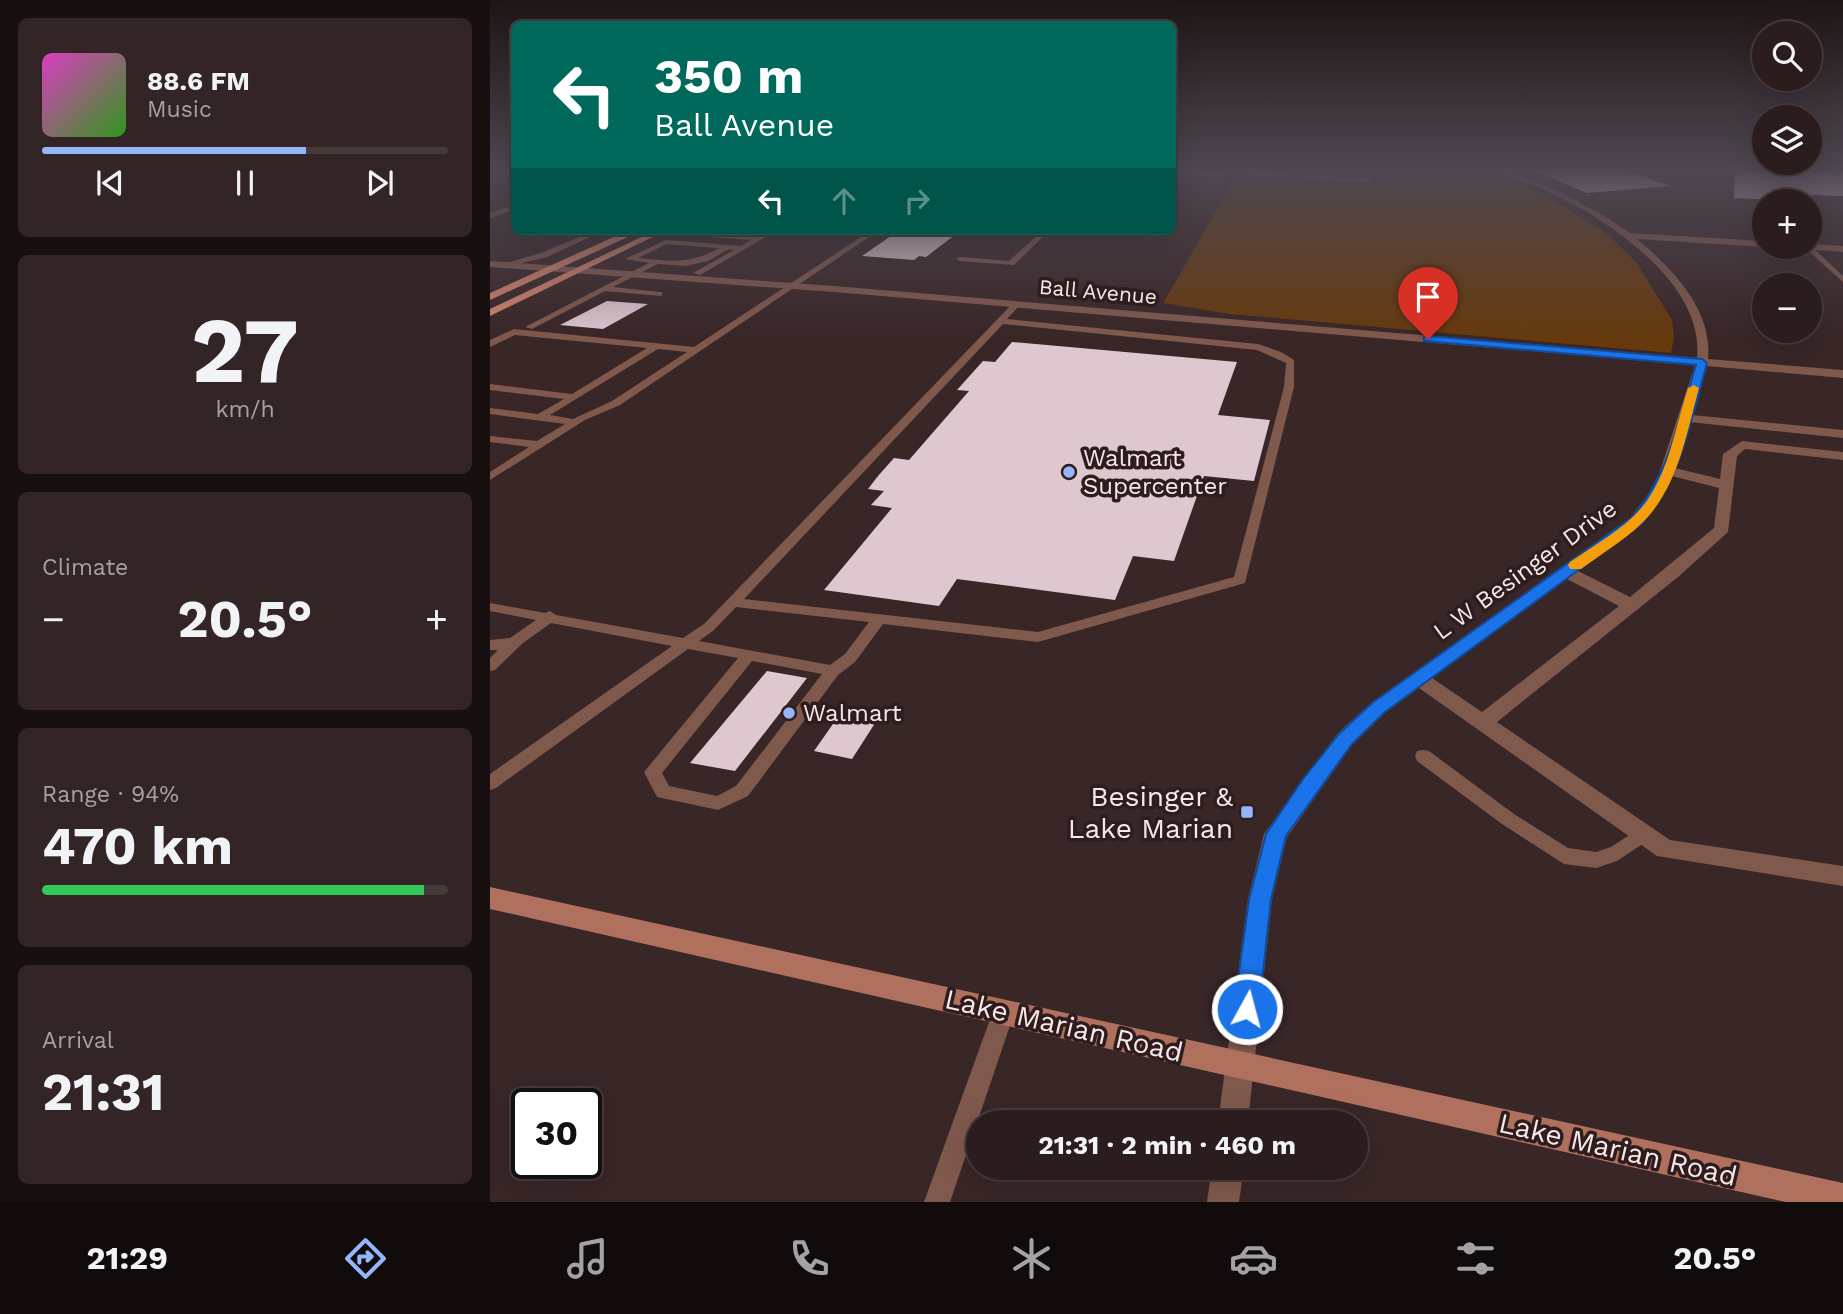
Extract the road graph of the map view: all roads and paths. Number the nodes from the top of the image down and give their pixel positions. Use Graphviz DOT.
graph roads {
  1 [pos="1611,225"];
  2 [pos="591,235"];
  3 [pos="625,235"];
  4 [pos="654,235"];
  5 [pos="680,235"];
  6 [pos="717,235"];
  7 [pos="766,235"];
  8 [pos="869,235"];
  9 [pos="1042,235"];
  10 [pos="1630,236"];
  11 [pos="759,239"];
  12 [pos="666,242"];
  13 [pos="1752,243"];
  14 [pos="727,247"];
  15 [pos="742,248"];
  16 [pos="1822,248"];
  17 [pos="1843,249"];
  18 [pos="960,259"];
  19 [pos="1821,259"];
  20 [pos="657,262"];
  21 [pos="490,264"];
  22 [pos="504,265"];
  23 [pos="552,269"];
  24 [pos="578,271"];
  25 [pos="634,273"];
  26 [pos="697,273"];
  27 [pos="1843,280"];
  28 [pos="791,286"];
  29 [pos="603,289"];
  30 [pos="659,294"];
  31 [pos="490,297"];
  32 [pos="1017,304"];
  33 [pos="490,313"];
  34 [pos="1001,321"];
  35 [pos="529,327"];
  36 [pos="490,344"];
  37 [pos="656,346"];
  38 [pos="696,349"];
  39 [pos="1702,363"];
  40 [pos="1843,374"];
  41 [pos="490,387"];
  42 [pos="574,397"];
  43 [pos="490,411"];
  44 [pos="540,417"];
  45 [pos="1684,418"];
  46 [pos="575,422"];
  47 [pos="1843,434"];
  48 [pos="490,439"];
  49 [pos="539,445"];
  50 [pos="1843,456"];
  51 [pos="1668,470"];
  52 [pos="490,477"];
  53 [pos="1726,485"];
  54 [pos="1567,572"];
  55 [pos="732,602"];
  56 [pos="1631,605"];
  57 [pos="490,607"];
  58 [pos="550,616"];
  59 [pos="879,619"];
  60 [pos="517,642"];
  61 [pos="685,643"];
  62 [pos="490,645"];
  63 [pos="747,657"];
  64 [pos="490,666"];
  65 [pos="833,671"];
  66 [pos="1418,678"];
  67 [pos="1485,721"];
  68 [pos="1423,756"];
  69 [pos="490,783"];
  70 [pos="1643,834"];
  71 [pos="1843,876"];
  72 [pos="490,898"];
  73 [pos="1004,1011"];
  74 [pos="1240,1064"];
  75 [pos="1234,1110"];
  76 [pos="1226,1180"];
  77 [pos="1843,1199"];
  78 [pos="937,1202"];
  79 [pos="1223,1202"];
  1 -- 10 [label="street, L W Besinger Drive"];
  2 -- 22 [label="lane"];
  3 -- 23 [label="main road"];
  4 -- 24 [label="main road"];
  5 -- 12 [label="lane"];
  6 -- 11 [label="lane"];
  7 -- 11 [label="lane"];
  8 -- 28 [label="lane"];
  9 -- 18 [label="lane"];
  10 -- 13 [label="street"];
  10 -- 39 [label="street, L W Besinger Drive"];
  11 -- 15 [label="lane"];
  12 -- 14 [label="lane"];
  12 -- 20 [label="lane"];
  14 -- 15 [label="lane"];
  14 -- 20 [label="lane"];
  15 -- 26 [label="lane"];
  16 -- 17 [label="street"];
  19 -- 27 [label="lane"];
  20 -- 25 [label="lane"];
  21 -- 22 [label="street, Ball Avenue"];
  22 -- 23 [label="street, Ball Avenue"];
  23 -- 24 [label="street, Ball Avenue"];
  23 -- 31 [label="main road"];
  24 -- 25 [label="street, Ball Avenue"];
  24 -- 33 [label="main road"];
  25 -- 28 [label="street, Ball Avenue"];
  25 -- 29 [label="lane"];
  28 -- 32 [label="street, Ball Avenue"];
  28 -- 38 [label="lane"];
  29 -- 30 [label="lane"];
  29 -- 35 [label="lane"];
  32 -- 34 [label="lane"];
  32 -- 39 [label="street, Ball Avenue"];
  34 -- 55 [label="lane"];
  34 -- 59 [label="lane"];
  36 -- 37 [label="lane"];
  37 -- 38 [label="lane"];
  37 -- 42 [label="lane"];
  38 -- 46 [label="lane"];
  39 -- 40 [label="street, Ball Avenue"];
  39 -- 45 [label="street, L W Besinger Drive"];
  41 -- 42 [label="lane"];
  42 -- 44 [label="lane"];
  43 -- 44 [label="lane"];
  44 -- 46 [label="lane"];
  45 -- 47 [label="street"];
  45 -- 51 [label="street, L W Besinger Drive"];
  46 -- 49 [label="lane"];
  48 -- 49 [label="lane"];
  49 -- 52 [label="lane"];
  50 -- 53 [label="street"];
  51 -- 53 [label="street"];
  51 -- 54 [label="street, L W Besinger Drive"];
  53 -- 56 [label="street"];
  54 -- 56 [label="street"];
  54 -- 66 [label="street, L W Besinger Drive"];
  55 -- 59 [label="lane"];
  55 -- 61 [label="lane"];
  56 -- 67 [label="street"];
  57 -- 58 [label="lane"];
  58 -- 60 [label="lane"];
  58 -- 61 [label="lane"];
  59 -- 65 [label="lane"];
  60 -- 62 [label="lane"];
  60 -- 64 [label="lane"];
  61 -- 63 [label="lane"];
  61 -- 69 [label="lane"];
  63 -- 65 [label="lane"];
  63 -- 65 [label="lane"];
  66 -- 67 [label="street"];
  66 -- 74 [label="street, L W Besinger Drive"];
  67 -- 70 [label="street"];
  68 -- 70 [label="lane"];
  70 -- 71 [label="street"];
  72 -- 73 [label="street, Lake Marian Road"];
  73 -- 74 [label="street, Lake Marian Road"];
  73 -- 78 [label="lane"];
  74 -- 75 [label="street, L W Besinger Drive"];
  74 -- 77 [label="street, Lake Marian Road"];
  76 -- 79 [label="street"];
}
